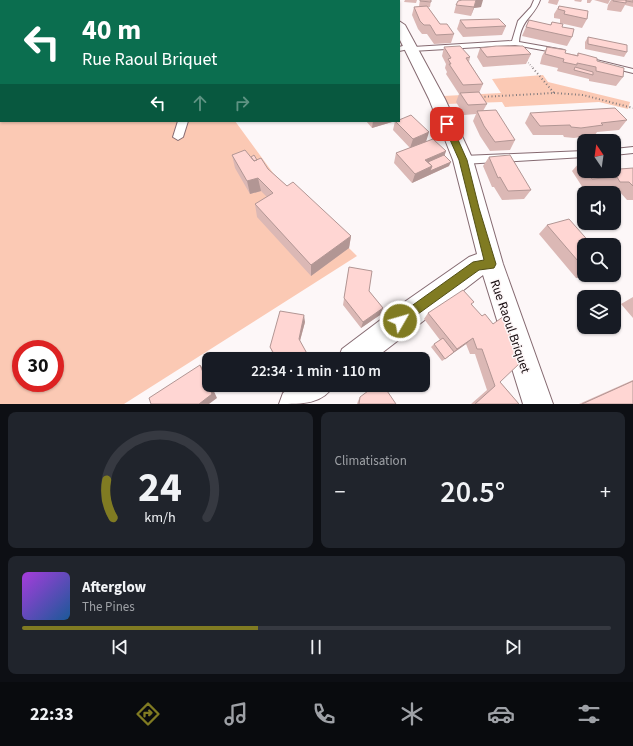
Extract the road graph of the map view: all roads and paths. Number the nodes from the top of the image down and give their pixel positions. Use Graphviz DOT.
graph roads {
  1 [pos="537,0"];
  2 [pos="400,28"];
  3 [pos="514,43"];
  4 [pos="407,48"];
  5 [pos="633,71"];
  6 [pos="554,93"];
  7 [pos="476,97"];
  8 [pos="633,108"];
  9 [pos="183,122"];
  10 [pos="178,137"];
  11 [pos="633,150"];
  12 [pos="621,151"];
  13 [pos="577,154"];
  14 [pos="463,160"];
  15 [pos="491,264"];
  16 [pos="361,352"];
  17 [pos="310,392"];
  18 [pos="294,404"];
  19 [pos="538,404"];
  1 -- 3 [label="lane"];
  2 -- 4 [label="street, Rue Raoul Briquet"];
  3 -- 4 [label="lane"];
  3 -- 5 [label="lane"];
  3 -- 6 [label="path"];
  4 -- 14 [label="street, Rue Raoul Briquet"];
  6 -- 7 [label="path"];
  6 -- 8 [label="path"];
  9 -- 10 [label="lane"];
  11 -- 12 [label="lane"];
  13 -- 14 [label="lane"];
  14 -- 15 [label="street, Rue Raoul Briquet"];
  15 -- 16 [label="street"];
  15 -- 19 [label="street, Rue Raoul Briquet"];
  17 -- 18 [label="street"];
}
